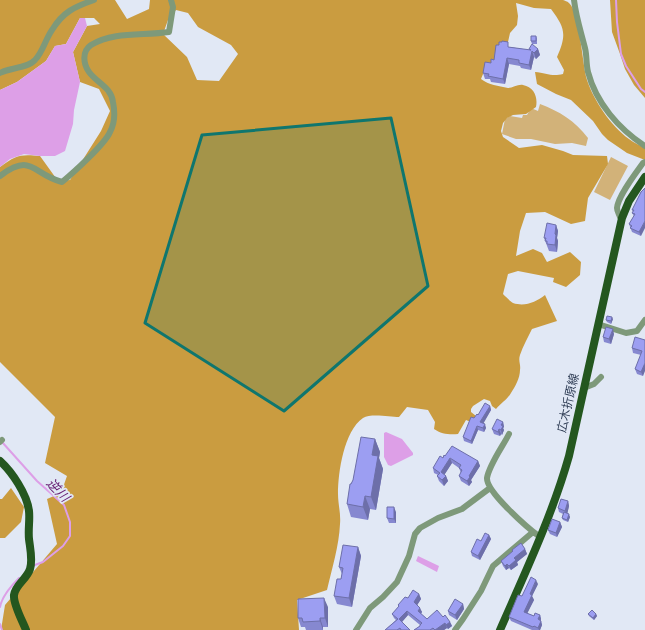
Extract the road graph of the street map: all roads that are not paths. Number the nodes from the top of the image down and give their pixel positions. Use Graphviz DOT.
graph roads {
  1 [pos="94,0"];
  2 [pos="574,0"];
  3 [pos="174,1"];
  4 [pos="0,74"];
  5 [pos="645,146"];
  6 [pos="645,162"];
  7 [pos="0,176"];
  8 [pos="645,177"];
  9 [pos="622,218"];
  10 [pos="645,320"];
  11 [pos="598,324"];
  12 [pos="601,377"];
  13 [pos="584,388"];
  14 [pos="509,434"];
  15 [pos="0,461"];
  16 [pos="490,488"];
  17 [pos="533,532"];
  18 [pos="540,537"];
  19 [pos="26,630"];
  20 [pos="356,630"];
  21 [pos="455,630"];
  22 [pos="500,630"];
  1 -- 4 [label="street"];
  2 -- 5 [label="street"];
  3 -- 7 [label="street"];
  6 -- 9 [label="street"];
  8 -- 9 [label="main road, 広木折原線"];
  9 -- 11 [label="main road, 広木折原線"];
  10 -- 11 [label="street"];
  11 -- 13 [label="main road, 広木折原線"];
  12 -- 13 [label="street"];
  13 -- 18 [label="main road, 広木折原線"];
  14 -- 16 [label="street"];
  15 -- 19 [label="main road"];
  16 -- 17 [label="street"];
  16 -- 20 [label="street"];
  17 -- 18 [label="street"];
  17 -- 21 [label="street"];
  18 -- 22 [label="main road, 広木折原線"];
}
